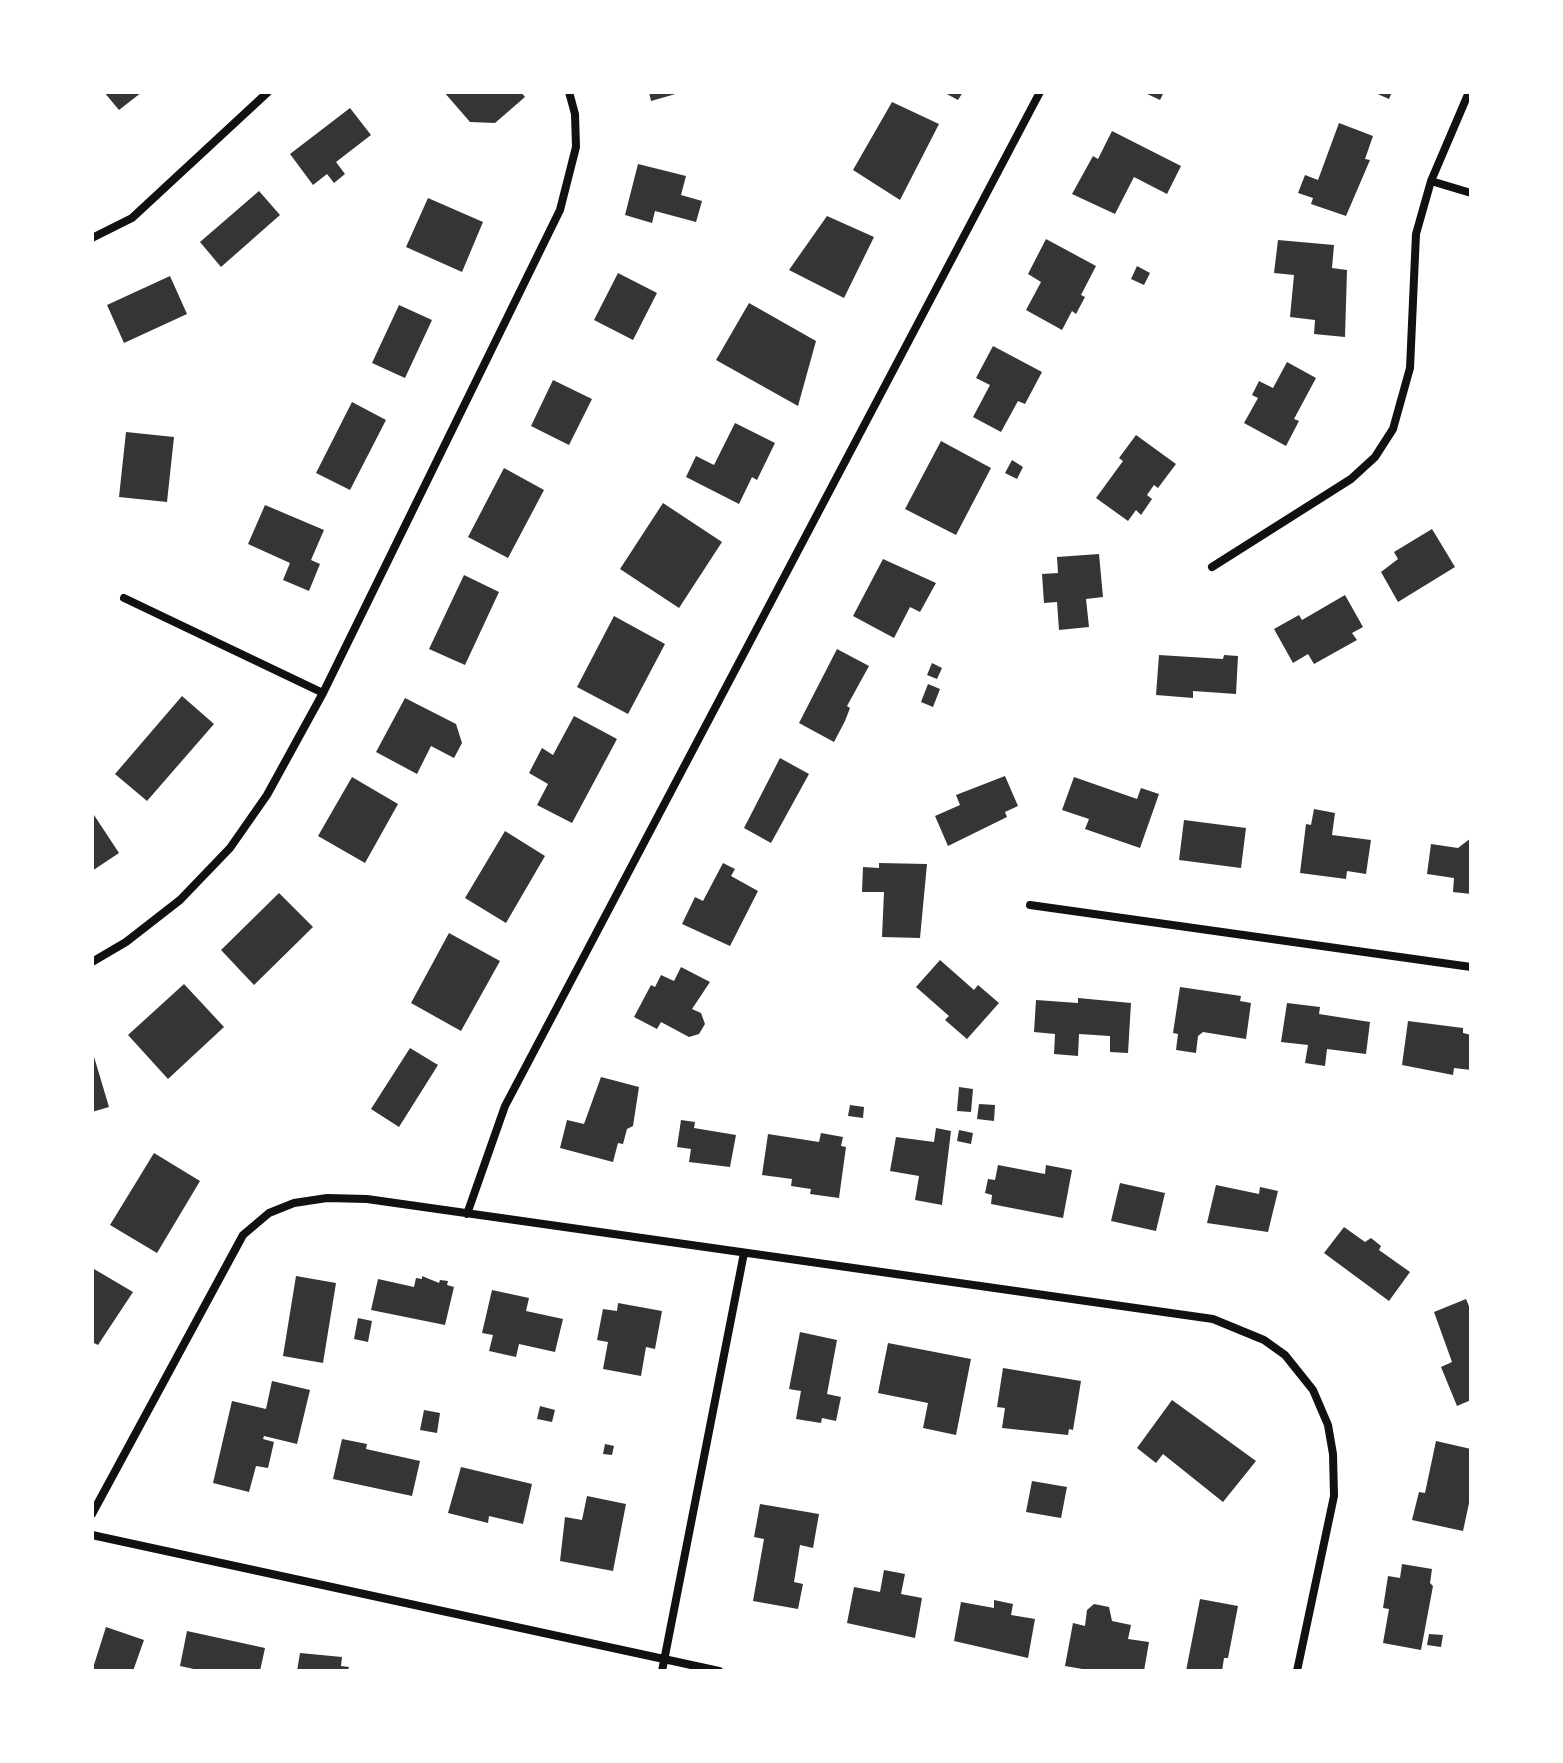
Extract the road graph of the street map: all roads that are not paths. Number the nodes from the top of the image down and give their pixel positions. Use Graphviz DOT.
graph roads {
  1 [pos="268,92"];
  2 [pos="569,92"];
  3 [pos="1040,92"];
  4 [pos="1469,92"];
  5 [pos="1431,181"];
  6 [pos="1471,193"];
  7 [pos="92,238"];
  8 [pos="1212,567"];
  9 [pos="124,598"];
  10 [pos="323,693"];
  11 [pos="1030,905"];
  12 [pos="92,962"];
  13 [pos="1471,967"];
  14 [pos="467,1214"];
  15 [pos="744,1253"];
  16 [pos="92,1514"];
  17 [pos="92,1535"];
  18 [pos="664,1660"];
  19 [pos="662,1671"];
  20 [pos="719,1671"];
  21 [pos="1297,1671"];
  1 -- 7 [label="street"];
  2 -- 10 [label="street"];
  3 -- 14 [label="street"];
  4 -- 5 [label="street"];
  5 -- 6 [label="street"];
  5 -- 8 [label="street"];
  9 -- 10 [label="street"];
  10 -- 12 [label="street"];
  11 -- 13 [label="street"];
  14 -- 15 [label="street"];
  14 -- 16 [label="street"];
  15 -- 18 [label="street"];
  15 -- 21 [label="street"];
  17 -- 18 [label="street"];
  18 -- 19 [label="street"];
  18 -- 20 [label="street"];
}
